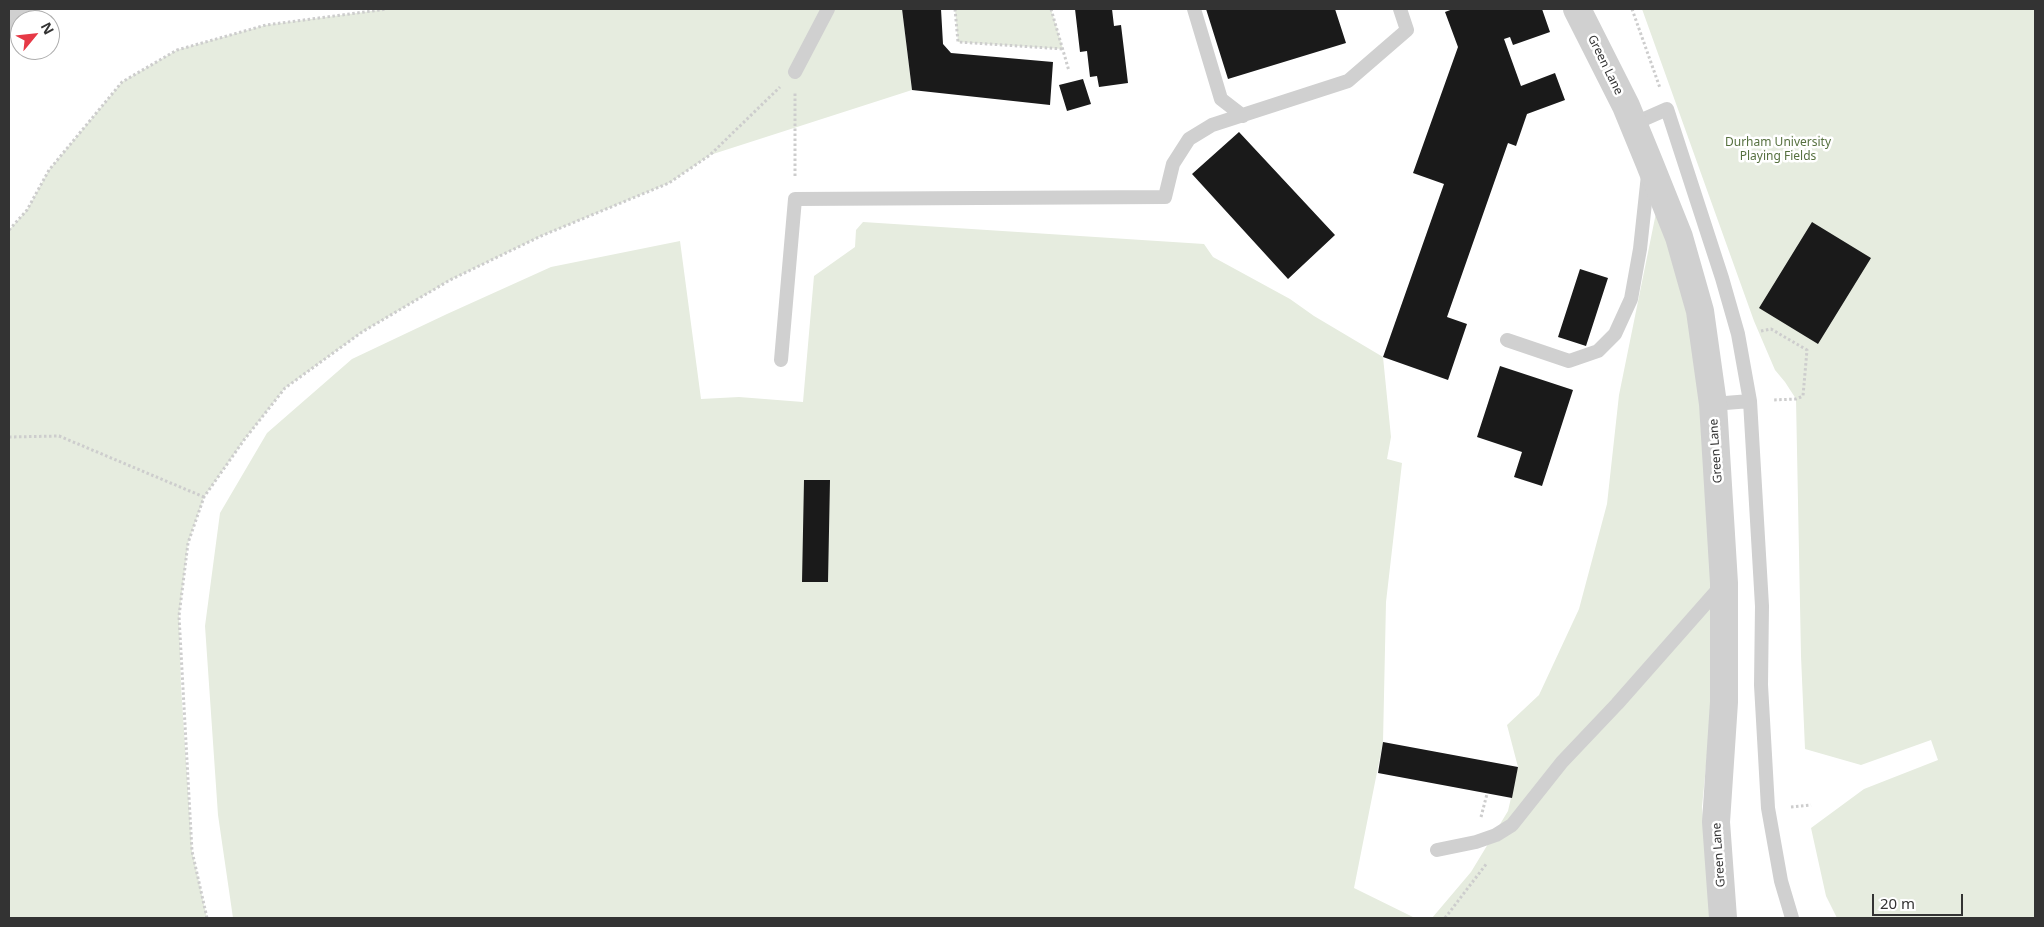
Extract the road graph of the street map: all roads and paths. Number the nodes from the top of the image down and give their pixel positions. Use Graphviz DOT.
graph roads {
  1 [pos="26,9"];
  2 [pos="387,9"];
  3 [pos="828,9"];
  4 [pos="955,9"];
  5 [pos="1051,9"];
  6 [pos="1194,9"];
  7 [pos="1400,9"];
  8 [pos="1577,9"];
  9 [pos="1632,9"];
  10 [pos="9,24"];
  11 [pos="1063,49"];
  12 [pos="1069,71"];
  13 [pos="795,72"];
  14 [pos="1667,109"];
  15 [pos="1244,116"];
  16 [pos="1633,124"];
  17 [pos="1649,162"];
  18 [pos="794,199"];
  19 [pos="9,230"];
  20 [pos="1738,334"];
  21 [pos="1507,340"];
  22 [pos="781,360"];
  23 [pos="1750,401"];
  24 [pos="1713,404"];
  25 [pos="9,437"];
  26 [pos="204,497"];
  27 [pos="1724,583"];
  28 [pos="1437,850"];
  29 [pos="1488,862"];
  30 [pos="207,918"];
  31 [pos="1445,918"];
  32 [pos="1723,918"];
  33 [pos="1792,918"];
  1 -- 10 [label="street"];
  2 -- 19 [label="path"];
  3 -- 13 [label="lane"];
  4 -- 11 [label="path"];
  5 -- 11 [label="path"];
  6 -- 15 [label="lane"];
  7 -- 15 [label="lane"];
  8 -- 16 [label="street, Green Lane"];
  9 -- 14 [label="path"];
  11 -- 12 [label="path"];
  13 -- 18 [label="path"];
  13 -- 26 [label="path"];
  14 -- 16 [label="lane"];
  14 -- 20 [label="lane"];
  15 -- 18 [label="lane"];
  16 -- 17 [label="street, Green Lane"];
  17 -- 21 [label="lane"];
  17 -- 24 [label="street, Green Lane"];
  18 -- 22 [label="lane"];
  20 -- 23 [label="lane"];
  20 -- 23 [label="path"];
  23 -- 24 [label="lane"];
  23 -- 33 [label="lane"];
  24 -- 27 [label="street, Green Lane"];
  25 -- 26 [label="path"];
  26 -- 30 [label="path"];
  27 -- 28 [label="lane"];
  27 -- 32 [label="street, Green Lane"];
  29 -- 31 [label="path"];
}
